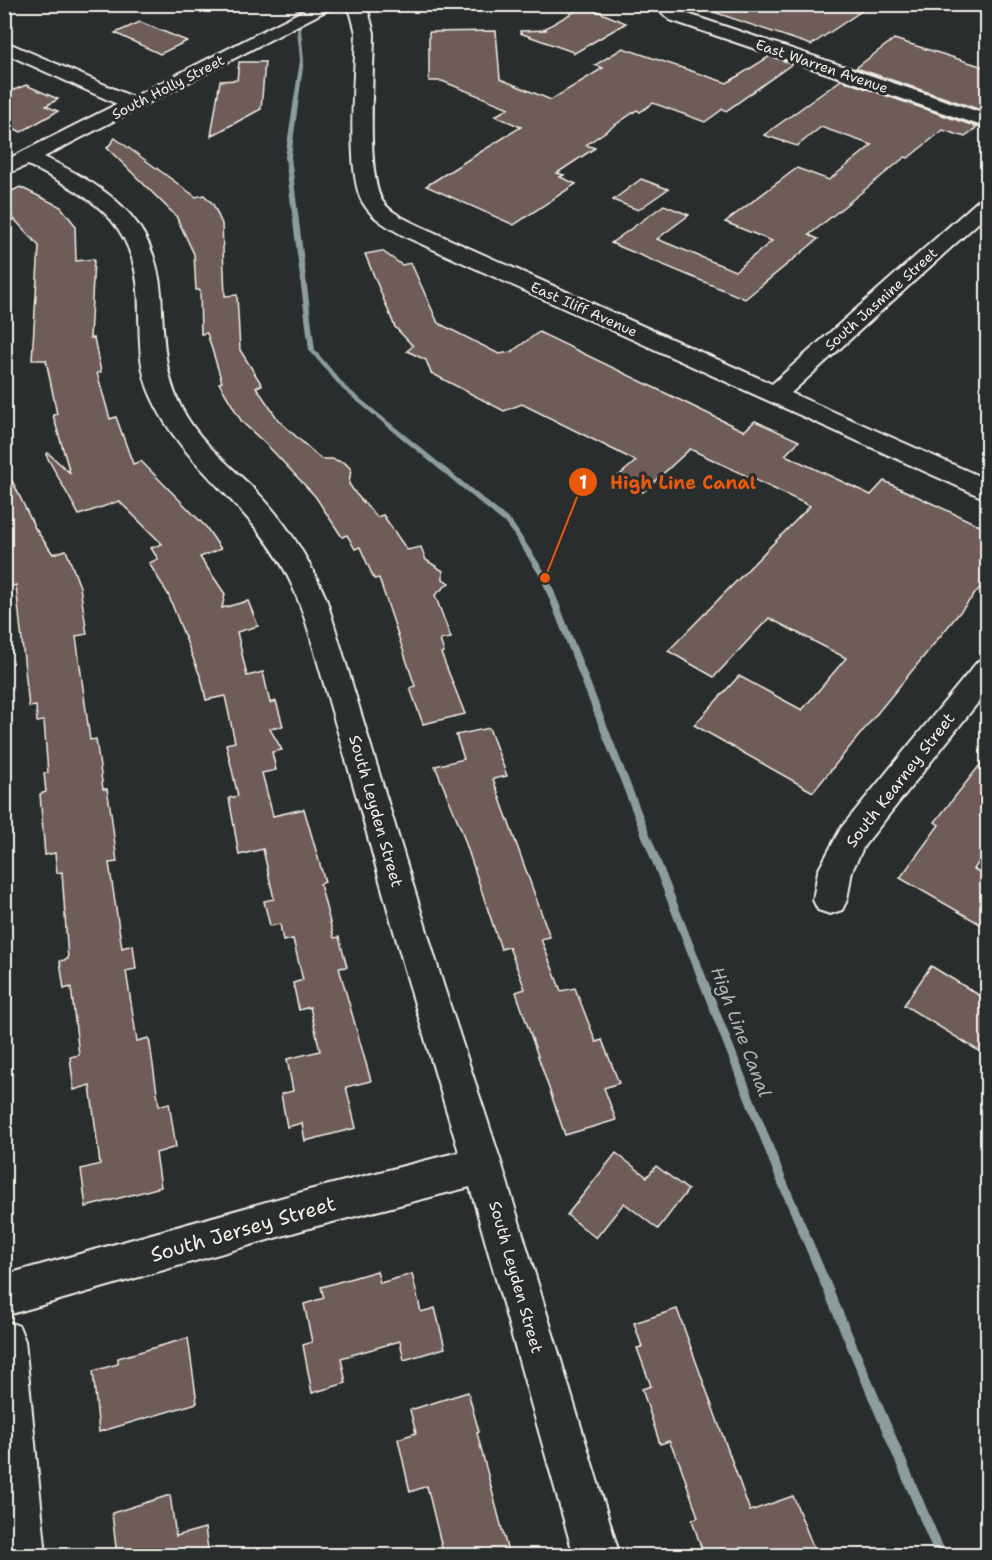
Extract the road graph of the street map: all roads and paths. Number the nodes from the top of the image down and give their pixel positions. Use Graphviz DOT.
graph roads {
  1 [pos="353,4"];
  2 [pos="660,5"];
  3 [pos="338,17"];
  4 [pos="364,39"];
  5 [pos="4,46"];
  6 [pos="133,104"];
  7 [pos="987,122"];
  8 [pos="16,163"];
  9 [pos="987,202"];
  10 [pos="774,395"];
  11 [pos="987,491"];
  12 [pos="987,669"];
  13 [pos="830,900"];
  14 [pos="483,1165"];
  15 [pos="4,1296"];
  16 [pos="4,1341"];
  17 [pos="23,1556"];
  18 [pos="597,1556"];
  1 -- 4 [label="street, East Iliff Avenue"];
  2 -- 7 [label="street, East Warren Avenue"];
  3 -- 4 [label="street"];
  3 -- 6 [label="street, South Holly Street"];
  4 -- 10 [label="street, East Iliff Avenue"];
  5 -- 6 [label="street"];
  6 -- 8 [label="street, South Holly Street"];
  8 -- 14 [label="street, South Leyden Street"];
  9 -- 10 [label="street, South Jasmine Street"];
  10 -- 11 [label="street, East Iliff Avenue"];
  12 -- 13 [label="street, South Kearney Street"];
  14 -- 15 [label="street, South Jersey Street"];
  14 -- 18 [label="street, South Leyden Street"];
  16 -- 17 [label="street"];
}
